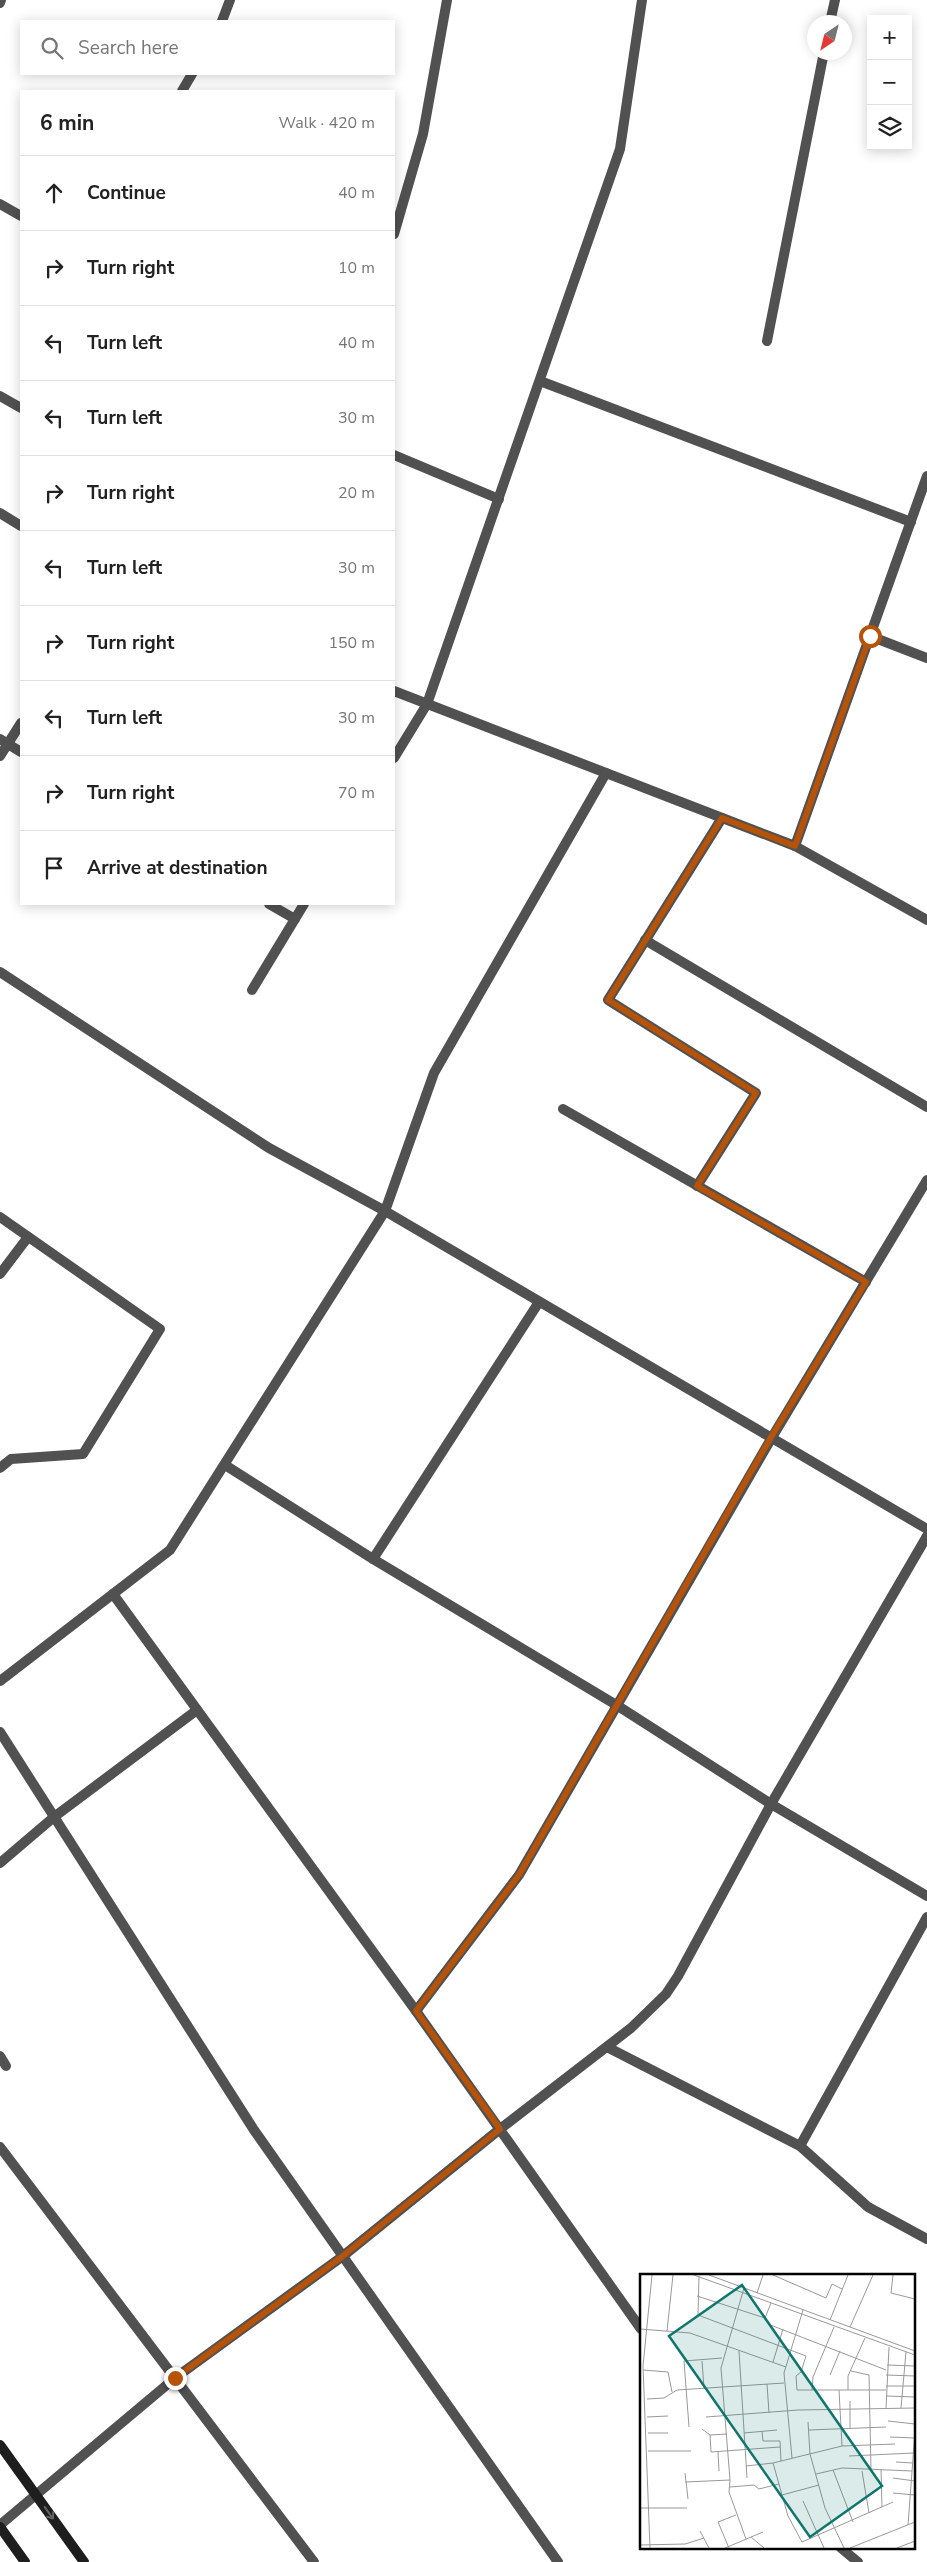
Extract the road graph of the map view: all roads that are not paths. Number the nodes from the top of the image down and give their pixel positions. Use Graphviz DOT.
graph roads {
  1 [pos="230,0"];
  2 [pos="447,0"];
  3 [pos="642,0"];
  4 [pos="835,0"];
  5 [pos="832,15"];
  6 [pos="222,20"];
  7 [pos="822,60"];
  8 [pos="191,75"];
  9 [pos="183,90"];
  10 [pos="0,204"];
  11 [pos="20,215"];
  12 [pos="395,231"];
  13 [pos="767,341"];
  14 [pos="540,381"];
  15 [pos="0,396"];
  16 [pos="20,407"];
  17 [pos="395,455"];
  18 [pos="927,476"];
  19 [pos="498,498"];
  20 [pos="0,513"];
  21 [pos="911,522"];
  22 [pos="20,525"];
  23 [pos="870,636"];
  24 [pos="927,658"];
  25 [pos="395,691"];
  26 [pos="427,704"];
  27 [pos="20,724"];
  28 [pos="4,741"];
  29 [pos="20,751"];
  30 [pos="0,756"];
  31 [pos="395,756"];
  32 [pos="606,773"];
  33 [pos="722,818"];
  34 [pos="795,846"];
  35 [pos="271,905"];
  36 [pos="303,905"];
  37 [pos="295,919"];
  38 [pos="927,920"];
  39 [pos="645,940"];
  40 [pos="0,972"];
  41 [pos="252,990"];
  42 [pos="927,1107"];
  43 [pos="564,1109"];
  44 [pos="927,1180"];
  45 [pos="697,1186"];
  46 [pos="385,1211"];
  47 [pos="0,1217"];
  48 [pos="28,1236"];
  49 [pos="0,1274"];
  50 [pos="866,1282"];
  51 [pos="539,1302"];
  52 [pos="770,1439"];
  53 [pos="225,1465"];
  54 [pos="0,1468"];
  55 [pos="927,1529"];
  56 [pos="927,1536"];
  57 [pos="372,1559"];
  58 [pos="113,1594"];
  59 [pos="0,1681"];
  60 [pos="618,1706"];
  61 [pos="197,1710"];
  62 [pos="0,1732"];
  63 [pos="771,1804"];
  64 [pos="54,1818"];
  65 [pos="0,1863"];
  66 [pos="927,1896"];
  67 [pos="927,1917"];
  68 [pos="416,2011"];
  69 [pos="607,2047"];
  70 [pos="0,2056"];
  71 [pos="6,2066"];
  72 [pos="500,2129"];
  73 [pos="800,2146"];
  74 [pos="0,2147"];
  75 [pos="927,2239"];
  76 [pos="343,2256"];
  77 [pos="640,2329"];
  78 [pos="175,2378"];
  79 [pos="0,2445"];
  80 [pos="36,2495"];
  81 [pos="0,2526"];
  82 [pos="843,2550"];
  83 [pos="25,2562"];
  84 [pos="84,2562"];
  85 [pos="314,2562"];
  86 [pos="558,2562"];
  87 [pos="858,2562"];
  1 -- 6 [label="street"];
  2 -- 12 [label="street"];
  3 -- 14 [label="street"];
  4 -- 5 [label="street"];
  7 -- 13 [label="street"];
  8 -- 9 [label="street"];
  10 -- 11 [label="street"];
  14 -- 19 [label="street"];
  14 -- 21 [label="street"];
  15 -- 16 [label="street"];
  17 -- 19 [label="street"];
  18 -- 21 [label="street"];
  19 -- 26 [label="street"];
  20 -- 22 [label="street"];
  21 -- 23 [label="street"];
  23 -- 24 [label="street"];
  23 -- 34 [label="street"];
  25 -- 26 [label="street"];
  26 -- 31 [label="street"];
  26 -- 32 [label="street"];
  27 -- 28 [label="street"];
  28 -- 29 [label="street"];
  28 -- 30 [label="street"];
  32 -- 33 [label="street"];
  32 -- 46 [label="street"];
  33 -- 34 [label="street"];
  33 -- 39 [label="street"];
  34 -- 38 [label="street"];
  35 -- 37 [label="street"];
  36 -- 37 [label="street"];
  37 -- 41 [label="street"];
  39 -- 42 [label="street"];
  39 -- 45 [label="street"];
  40 -- 46 [label="street"];
  43 -- 45 [label="street"];
  44 -- 50 [label="street"];
  45 -- 50 [label="street"];
  46 -- 51 [label="street"];
  46 -- 53 [label="street"];
  47 -- 48 [label="street"];
  48 -- 49 [label="street"];
  48 -- 54 [label="street"];
  50 -- 52 [label="street"];
  51 -- 52 [label="street"];
  51 -- 57 [label="street"];
  52 -- 55 [label="street"];
  52 -- 60 [label="street"];
  53 -- 57 [label="street"];
  53 -- 58 [label="street"];
  56 -- 63 [label="street"];
  57 -- 60 [label="street"];
  58 -- 59 [label="street"];
  58 -- 61 [label="street"];
  60 -- 63 [label="street"];
  60 -- 68 [label="street"];
  61 -- 64 [label="street"];
  61 -- 68 [label="street"];
  62 -- 64 [label="street"];
  63 -- 66 [label="street"];
  63 -- 69 [label="street"];
  64 -- 65 [label="street"];
  64 -- 76 [label="street"];
  67 -- 73 [label="street"];
  68 -- 72 [label="street"];
  69 -- 72 [label="street"];
  69 -- 73 [label="street"];
  70 -- 71 [label="street"];
  72 -- 76 [label="street"];
  72 -- 77 [label="street"];
  73 -- 75 [label="street"];
  74 -- 78 [label="street"];
  76 -- 78 [label="street"];
  76 -- 86 [label="street"];
  78 -- 80 [label="street"];
  78 -- 85 [label="street"];
  79 -- 80 [label="main road"];
  80 -- 81 [label="street"];
  80 -- 84 [label="main road, one-way"];
  81 -- 83 [label="main road"];
  82 -- 87 [label="street"];
}
